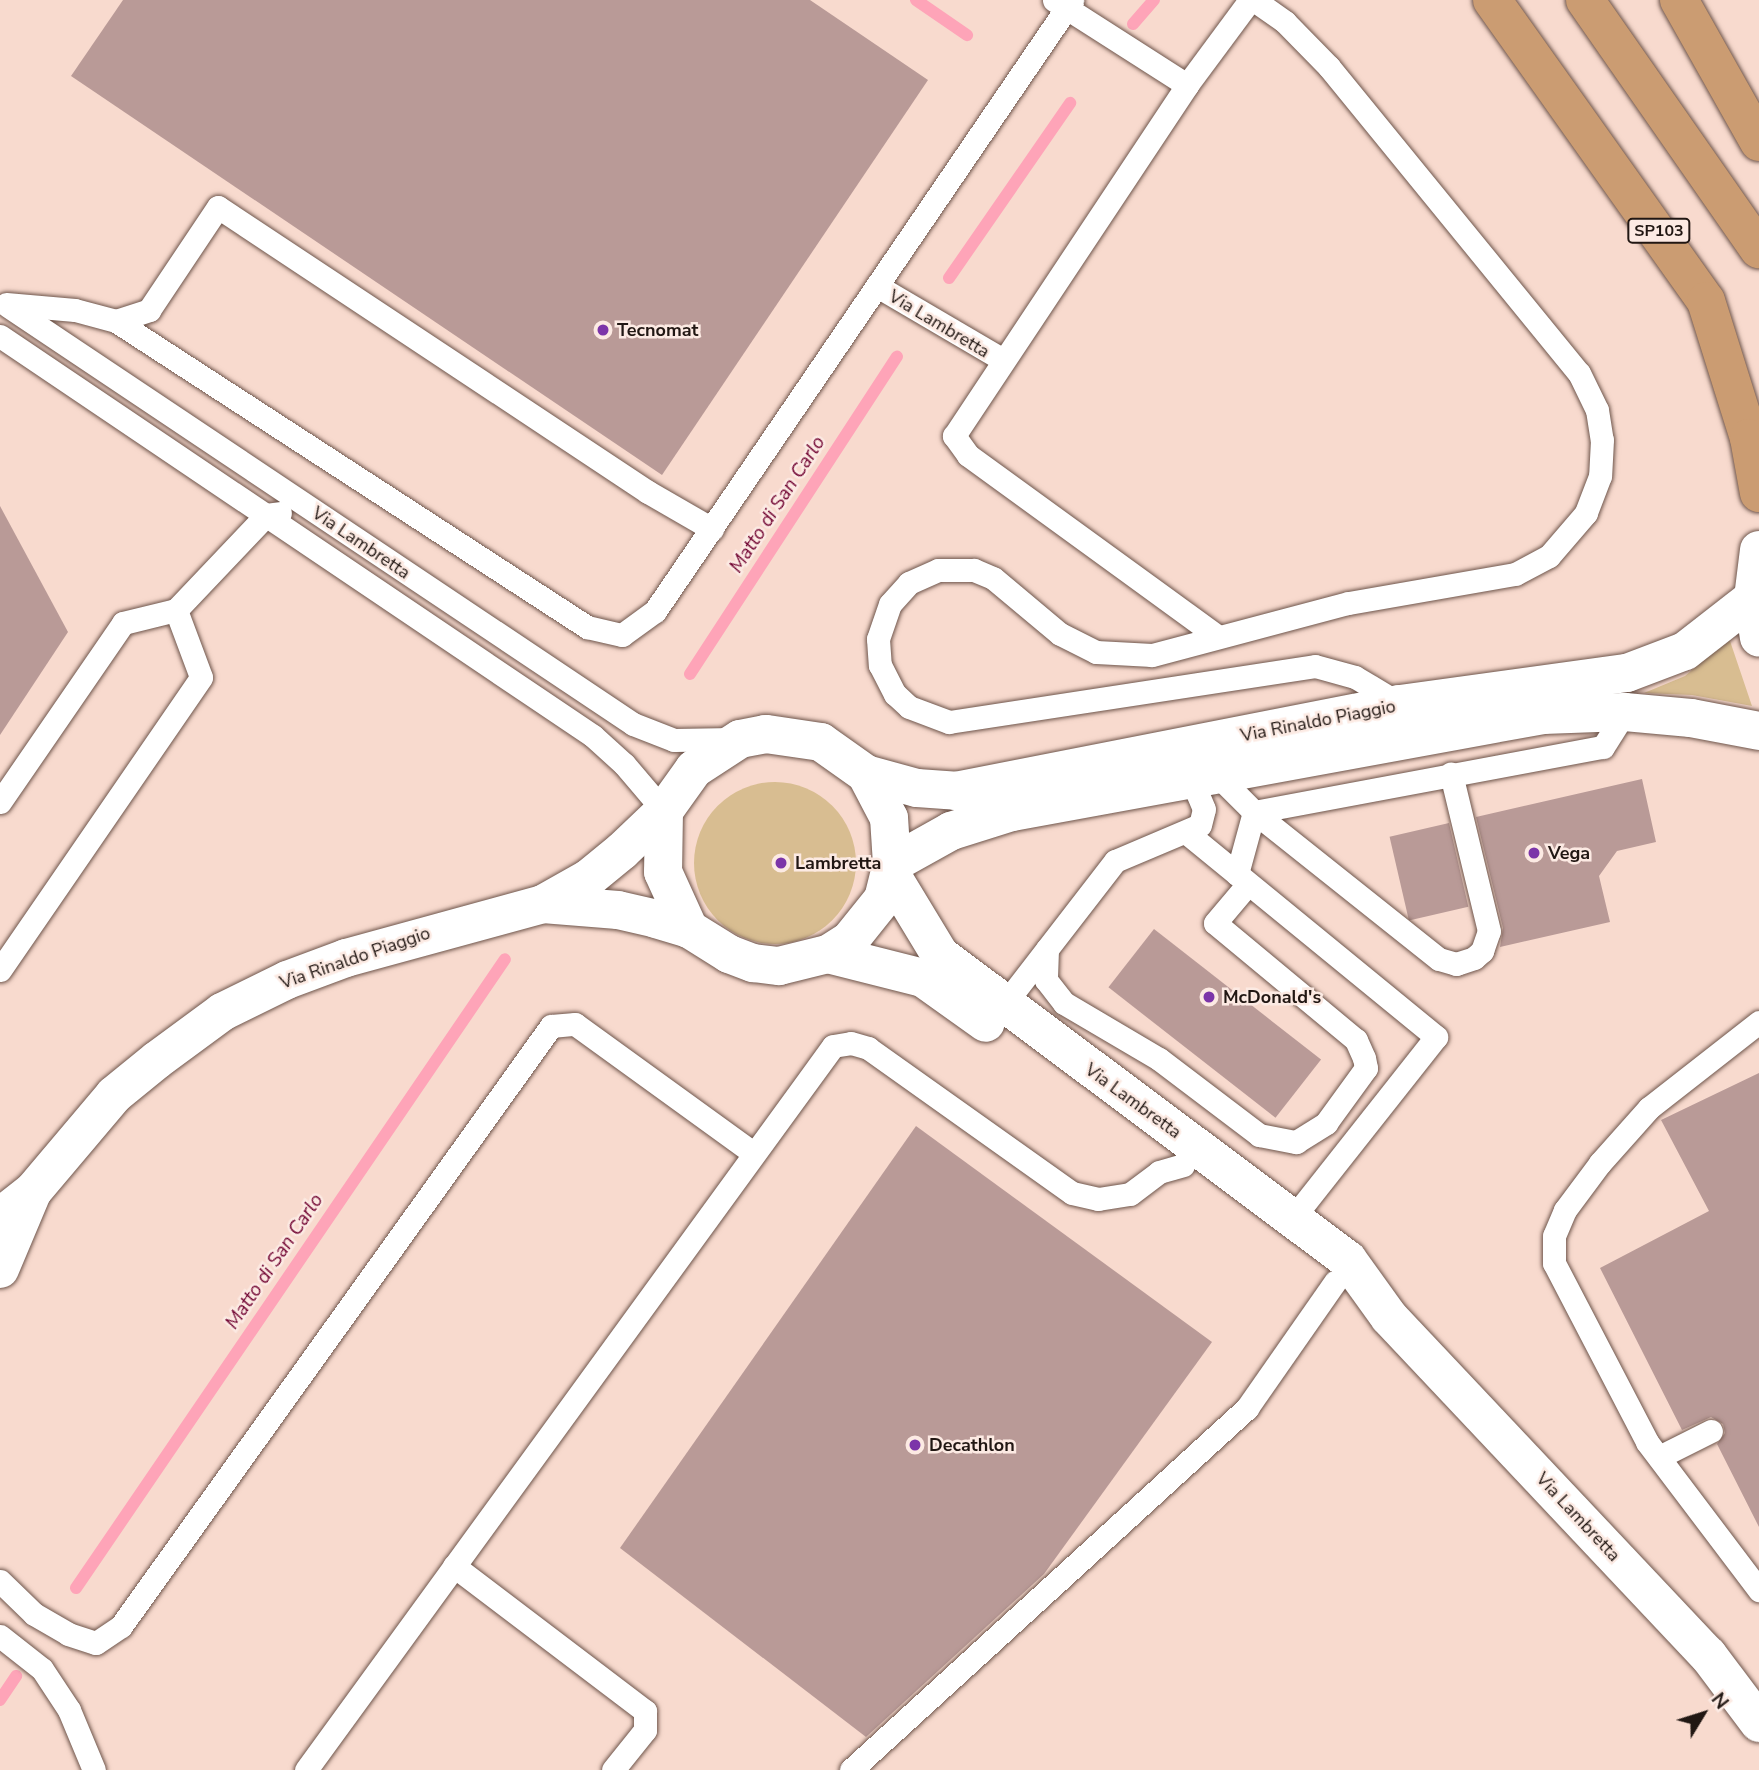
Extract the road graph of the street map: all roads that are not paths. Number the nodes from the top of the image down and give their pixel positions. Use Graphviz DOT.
graph roads {
  1 [pos="1252,0"];
  2 [pos="1492,0"];
  3 [pos="1585,0"];
  4 [pos="1679,0"];
  5 [pos="1064,3"];
  6 [pos="1187,85"];
  7 [pos="1759,142"];
  8 [pos="1759,249"];
  9 [pos="877,286"];
  10 [pos="3,302"];
  11 [pos="116,321"];
  12 [pos="0,337"];
  13 [pos="1003,360"];
  14 [pos="1759,493"];
  15 [pos="265,516"];
  16 [pos="338,528"];
  17 [pos="712,529"];
  18 [pos="1759,550"];
  19 [pos="1753,598"];
  20 [pos="176,610"];
  21 [pos="1217,636"];
  22 [pos="1759,638"];
  23 [pos="1400,704"];
  24 [pos="1625,712"];
  25 [pos="1759,731"];
  26 [pos="740,739"];
  27 [pos="866,774"];
  28 [pos="1451,774"];
  29 [pos="1203,776"];
  30 [pos="0,802"];
  31 [pos="664,811"];
  32 [pos="1254,812"];
  33 [pos="1187,833"];
  34 [pos="891,869"];
  35 [pos="1243,879"];
  36 [pos="543,904"];
  37 [pos="689,929"];
  38 [pos="1046,948"];
  39 [pos="828,954"];
  40 [pos="0,970"];
  41 [pos="1006,1008"];
  42 [pos="1759,1022"];
  43 [pos="753,1153"];
  44 [pos="1183,1165"];
  45 [pos="33,1191"];
  46 [pos="0,1217"];
  47 [pos="1294,1217"];
  48 [pos="0,1269"];
  49 [pos="1335,1282"];
  50 [pos="1389,1317"];
  51 [pos="1710,1431"];
  52 [pos="1659,1458"];
  53 [pos="454,1566"];
  54 [pos="0,1581"];
  55 [pos="1759,1590"];
  56 [pos="0,1636"];
  57 [pos="1759,1723"];
  58 [pos="94,1770"];
  59 [pos="306,1770"];
  60 [pos="613,1770"];
  61 [pos="851,1770"];
  1 -- 6 [label="lane"];
  1 -- 21 [label="lane"];
  2 -- 14 [label="highway, SP103"];
  3 -- 8 [label="highway"];
  4 -- 7 [label="highway"];
  5 -- 6 [label="lane"];
  5 -- 9 [label="lane"];
  6 -- 13 [label="lane"];
  9 -- 13 [label="lane, Via Lambretta"];
  9 -- 17 [label="lane"];
  10 -- 11 [label="lane"];
  10 -- 16 [label="lane, Via Lambretta"];
  11 -- 17 [label="lane"];
  11 -- 17 [label="lane"];
  12 -- 15 [label="lane, Via Lambretta"];
  13 -- 21 [label="lane"];
  15 -- 16 [label="lane"];
  15 -- 20 [label="lane"];
  15 -- 31 [label="lane, Via Lambretta"];
  16 -- 26 [label="lane, Via Lambretta"];
  18 -- 19 [label="street"];
  19 -- 22 [label="street"];
  19 -- 23 [label="street, Via Rinaldo Piaggio"];
  20 -- 30 [label="lane"];
  20 -- 40 [label="lane"];
  21 -- 23 [label="lane"];
  23 -- 27 [label="street, Via Rinaldo Piaggio"];
  24 -- 25 [label="street, Via Rinaldo Piaggio"];
  24 -- 28 [label="lane"];
  24 -- 29 [label="street, Via Rinaldo Piaggio"];
  26 -- 27 [label="street, Via Rinaldo Piaggio"];
  26 -- 31 [label="street, Via Rinaldo Piaggio"];
  27 -- 34 [label="street, Via Rinaldo Piaggio"];
  28 -- 32 [label="lane"];
  28 -- 32 [label="lane"];
  29 -- 32 [label="lane"];
  29 -- 33 [label="lane"];
  29 -- 34 [label="street, Via Rinaldo Piaggio"];
  31 -- 36 [label="street, Via Rinaldo Piaggio"];
  31 -- 37 [label="street"];
  32 -- 35 [label="lane"];
  33 -- 35 [label="lane"];
  33 -- 38 [label="lane"];
  34 -- 39 [label="street, Via Rinaldo Piaggio"];
  34 -- 41 [label="street, Via Lambretta"];
  35 -- 38 [label="lane"];
  35 -- 47 [label="lane"];
  36 -- 37 [label="street, Via Rinaldo Piaggio"];
  36 -- 45 [label="street, Via Rinaldo Piaggio"];
  37 -- 39 [label="street, Via Rinaldo Piaggio"];
  38 -- 41 [label="lane"];
  39 -- 44 [label="street, Via Lambretta"];
  41 -- 47 [label="street, Via Lambretta"];
  42 -- 52 [label="lane"];
  43 -- 44 [label="lane"];
  43 -- 53 [label="lane"];
  43 -- 54 [label="lane"];
  44 -- 49 [label="street, Via Lambretta"];
  45 -- 46 [label="street, Via Rinaldo Piaggio"];
  45 -- 48 [label="street, Via Rinaldo Piaggio"];
  47 -- 50 [label="street, Via Lambretta"];
  49 -- 50 [label="street, Via Lambretta"];
  49 -- 61 [label="lane"];
  50 -- 57 [label="street, Via Lambretta"];
  51 -- 52 [label="lane"];
  52 -- 55 [label="lane"];
  53 -- 59 [label="lane"];
  53 -- 60 [label="lane"];
  56 -- 58 [label="lane"];
}
